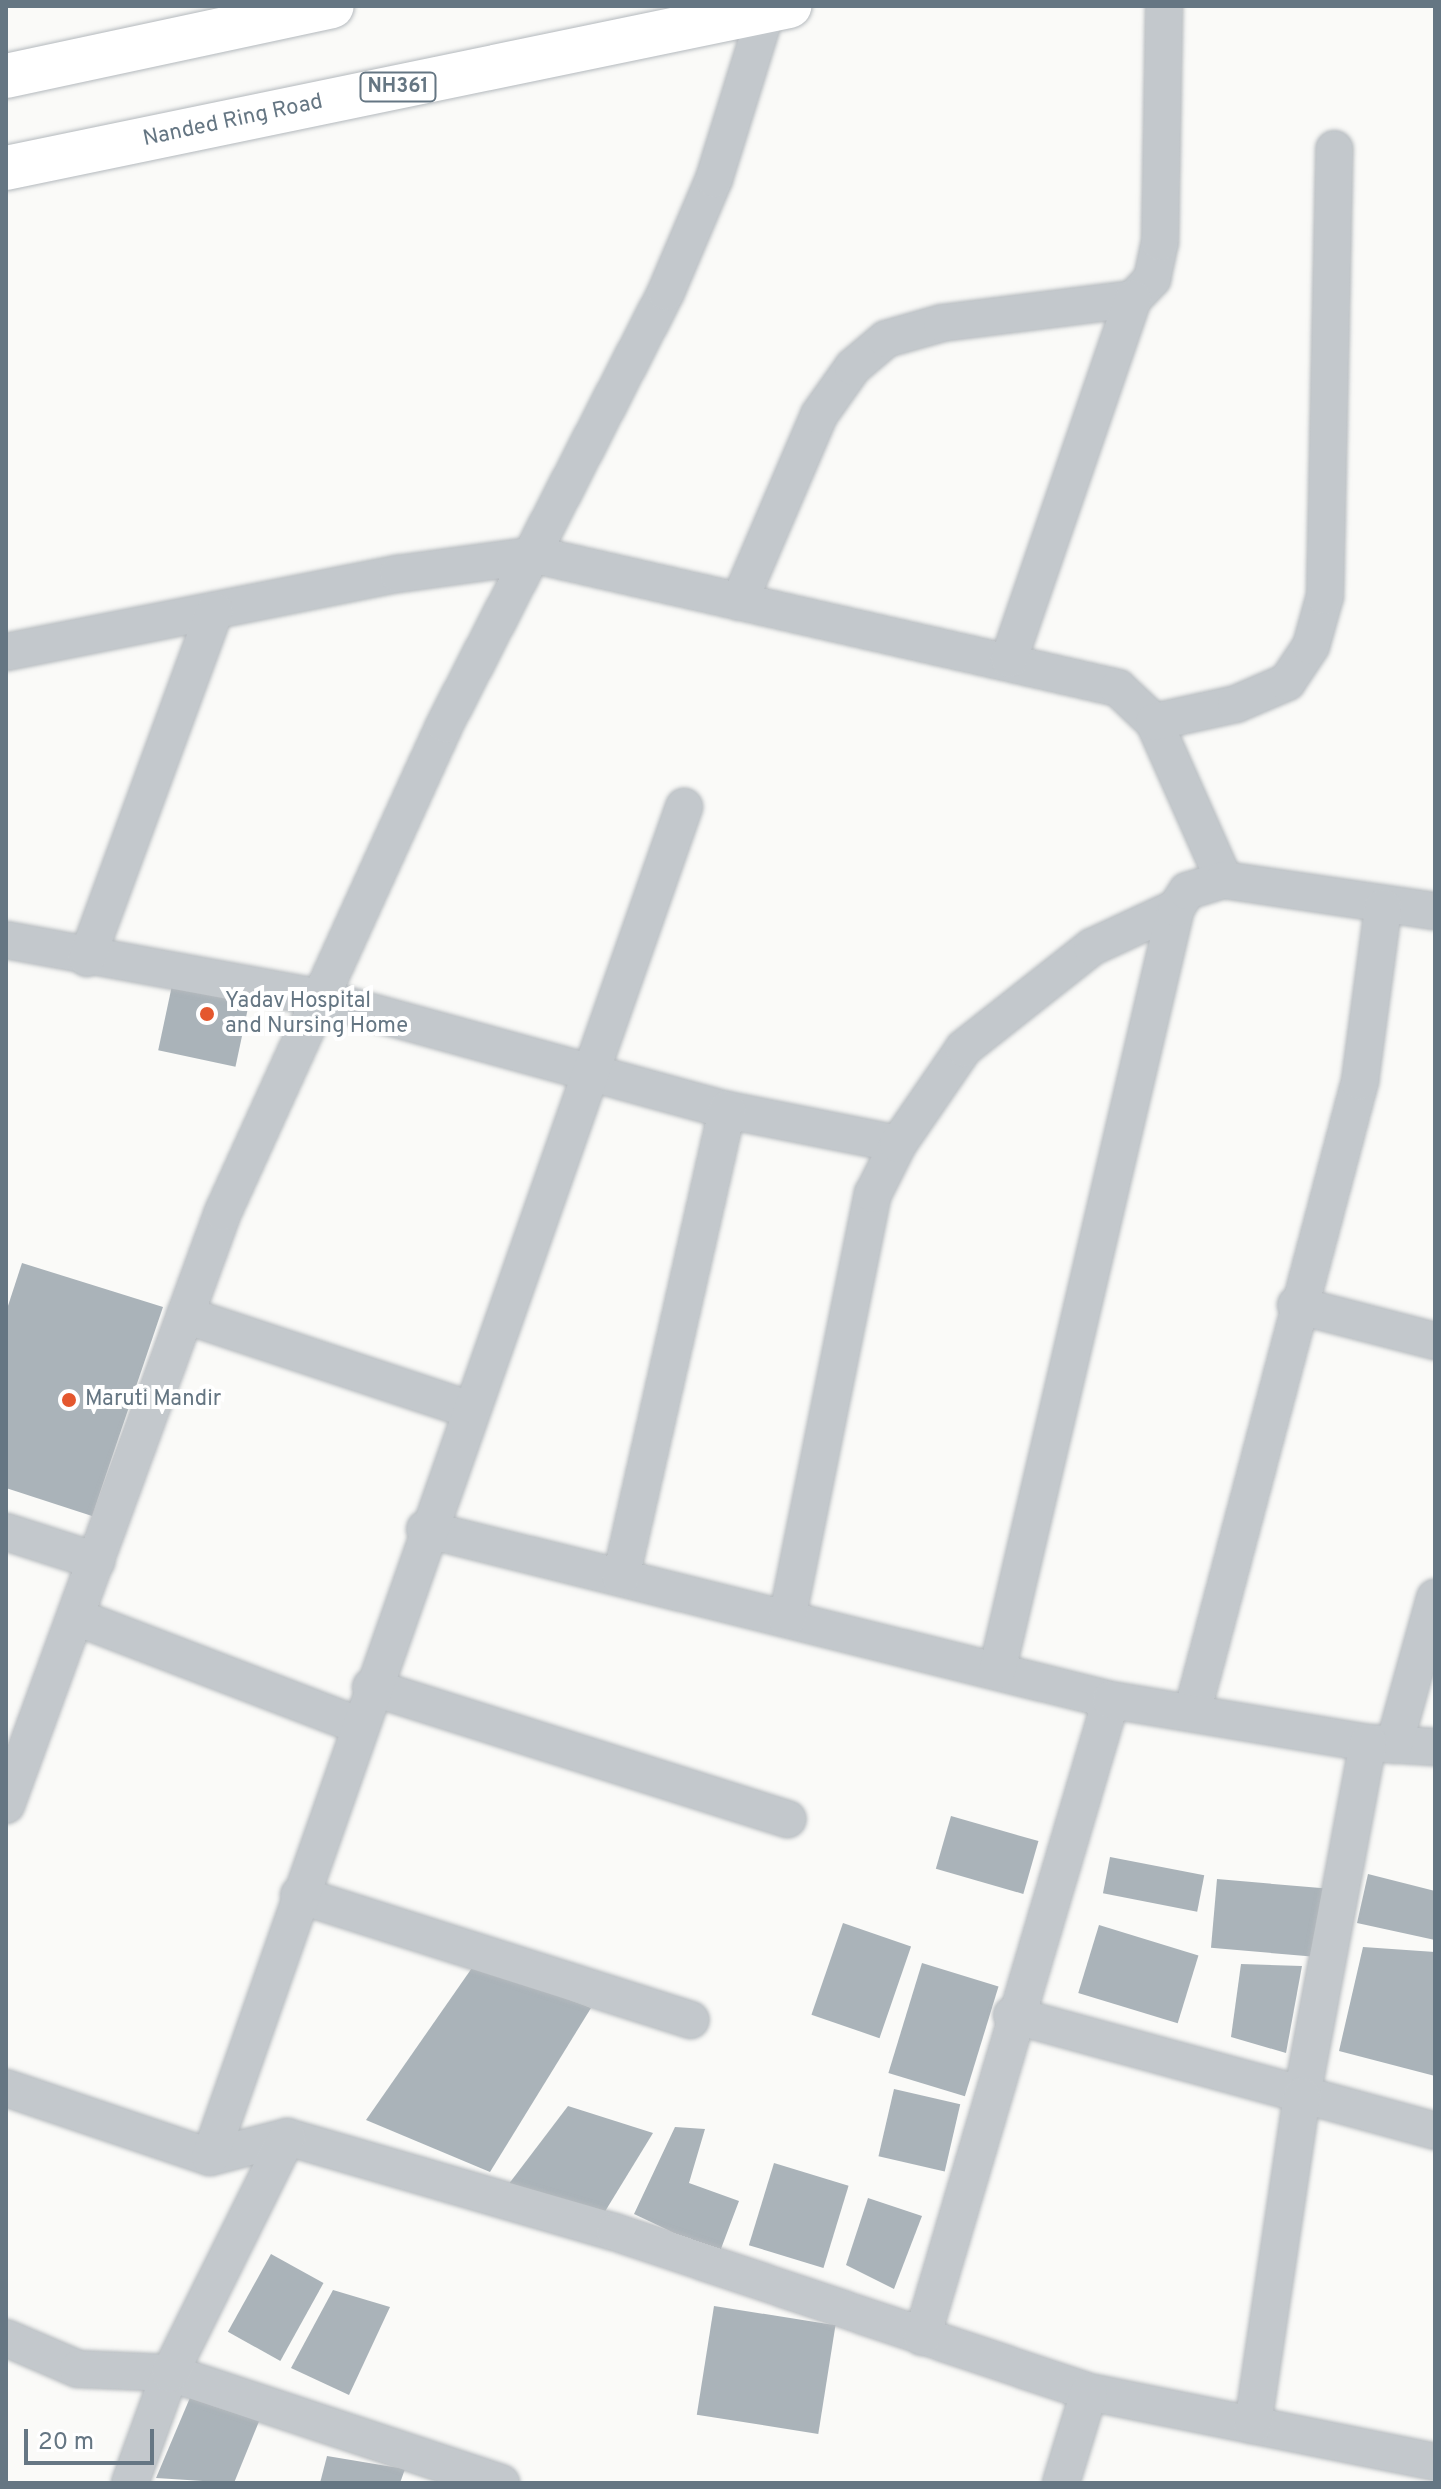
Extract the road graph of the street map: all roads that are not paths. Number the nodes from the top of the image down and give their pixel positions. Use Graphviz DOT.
graph roads {
  1 [pos="332,6"];
  2 [pos="1164,6"];
  3 [pos="775,8"];
  4 [pos="214,18"];
  5 [pos="6,76"];
  6 [pos="1334,149"];
  7 [pos="6,168"];
  8 [pos="1133,299"];
  9 [pos="536,555"];
  10 [pos="739,602"];
  11 [pos="215,611"];
  12 [pos="6,652"];
  13 [pos="1009,659"];
  14 [pos="1154,722"];
  15 [pos="684,807"];
  16 [pos="1224,880"];
  17 [pos="1176,908"];
  18 [pos="1383,908"];
  19 [pos="1435,911"];
  20 [pos="6,940"];
  21 [pos="87,958"];
  22 [pos="316,997"];
  23 [pos="589,1073"];
  24 [pos="727,1110"];
  25 [pos="898,1144"];
  26 [pos="1296,1305"];
  27 [pos="185,1315"];
  28 [pos="1435,1341"];
  29 [pos="467,1409"];
  30 [pos="425,1529"];
  31 [pos="6,1532"];
  32 [pos="96,1561"];
  33 [pos="621,1577"];
  34 [pos="1435,1598"];
  35 [pos="76,1617"];
  36 [pos="787,1619"];
  37 [pos="997,1671"];
  38 [pos="371,1687"];
  39 [pos="1111,1700"];
  40 [pos="1192,1713"];
  41 [pos="357,1725"];
  42 [pos="18,1736"];
  43 [pos="1381,1744"];
  44 [pos="1435,1747"];
  45 [pos="6,1805"];
  46 [pos="788,1819"];
  47 [pos="299,1895"];
  48 [pos="1012,2015"];
  49 [pos="691,2020"];
  50 [pos="6,2088"];
  51 [pos="1302,2096"];
  52 [pos="1435,2131"];
  53 [pos="287,2137"];
  54 [pos="210,2157"];
  55 [pos="922,2337"];
  56 [pos="6,2338"];
  57 [pos="170,2373"];
  58 [pos="1089,2392"];
  59 [pos="1253,2425"];
  60 [pos="1435,2462"];
  61 [pos="130,2483"];
  62 [pos="501,2483"];
  63 [pos="1061,2483"];
  1 -- 4 [label="highway"];
  2 -- 8 [label="street"];
  3 -- 7 [label="highway, Nanded Ring Road / NH361"];
  3 -- 9 [label="street"];
  4 -- 5 [label="highway"];
  6 -- 14 [label="street"];
  8 -- 10 [label="street"];
  8 -- 13 [label="street"];
  9 -- 10 [label="street"];
  9 -- 11 [label="street"];
  9 -- 22 [label="street"];
  10 -- 13 [label="street"];
  11 -- 12 [label="street"];
  11 -- 21 [label="street"];
  13 -- 14 [label="street"];
  14 -- 16 [label="street"];
  15 -- 23 [label="street"];
  16 -- 17 [label="street"];
  16 -- 18 [label="street"];
  17 -- 25 [label="street"];
  17 -- 37 [label="street"];
  18 -- 19 [label="street"];
  18 -- 26 [label="street"];
  20 -- 21 [label="street"];
  21 -- 22 [label="street"];
  22 -- 23 [label="street"];
  22 -- 27 [label="street"];
  23 -- 24 [label="street"];
  23 -- 29 [label="street"];
  24 -- 25 [label="street"];
  24 -- 33 [label="street"];
  25 -- 36 [label="street"];
  26 -- 28 [label="street"];
  26 -- 40 [label="street"];
  27 -- 29 [label="street"];
  27 -- 32 [label="street"];
  29 -- 30 [label="street"];
  30 -- 33 [label="street"];
  30 -- 38 [label="street"];
  31 -- 32 [label="street"];
  32 -- 35 [label="street"];
  33 -- 36 [label="street"];
  34 -- 43 [label="street"];
  35 -- 41 [label="street"];
  35 -- 42 [label="street"];
  36 -- 37 [label="street"];
  37 -- 39 [label="street"];
  38 -- 41 [label="street"];
  38 -- 46 [label="street"];
  39 -- 40 [label="street"];
  39 -- 48 [label="street"];
  40 -- 43 [label="street"];
  41 -- 47 [label="street"];
  42 -- 45 [label="street"];
  43 -- 44 [label="street"];
  43 -- 51 [label="street"];
  47 -- 49 [label="street"];
  47 -- 54 [label="street"];
  48 -- 51 [label="street"];
  48 -- 55 [label="street"];
  50 -- 54 [label="street"];
  51 -- 52 [label="street"];
  51 -- 59 [label="street"];
  53 -- 54 [label="street"];
  53 -- 55 [label="street"];
  53 -- 57 [label="street"];
  55 -- 58 [label="street"];
  56 -- 57 [label="street"];
  57 -- 61 [label="street"];
  57 -- 62 [label="street"];
  58 -- 59 [label="street"];
  58 -- 63 [label="street"];
  59 -- 60 [label="street"];
}
